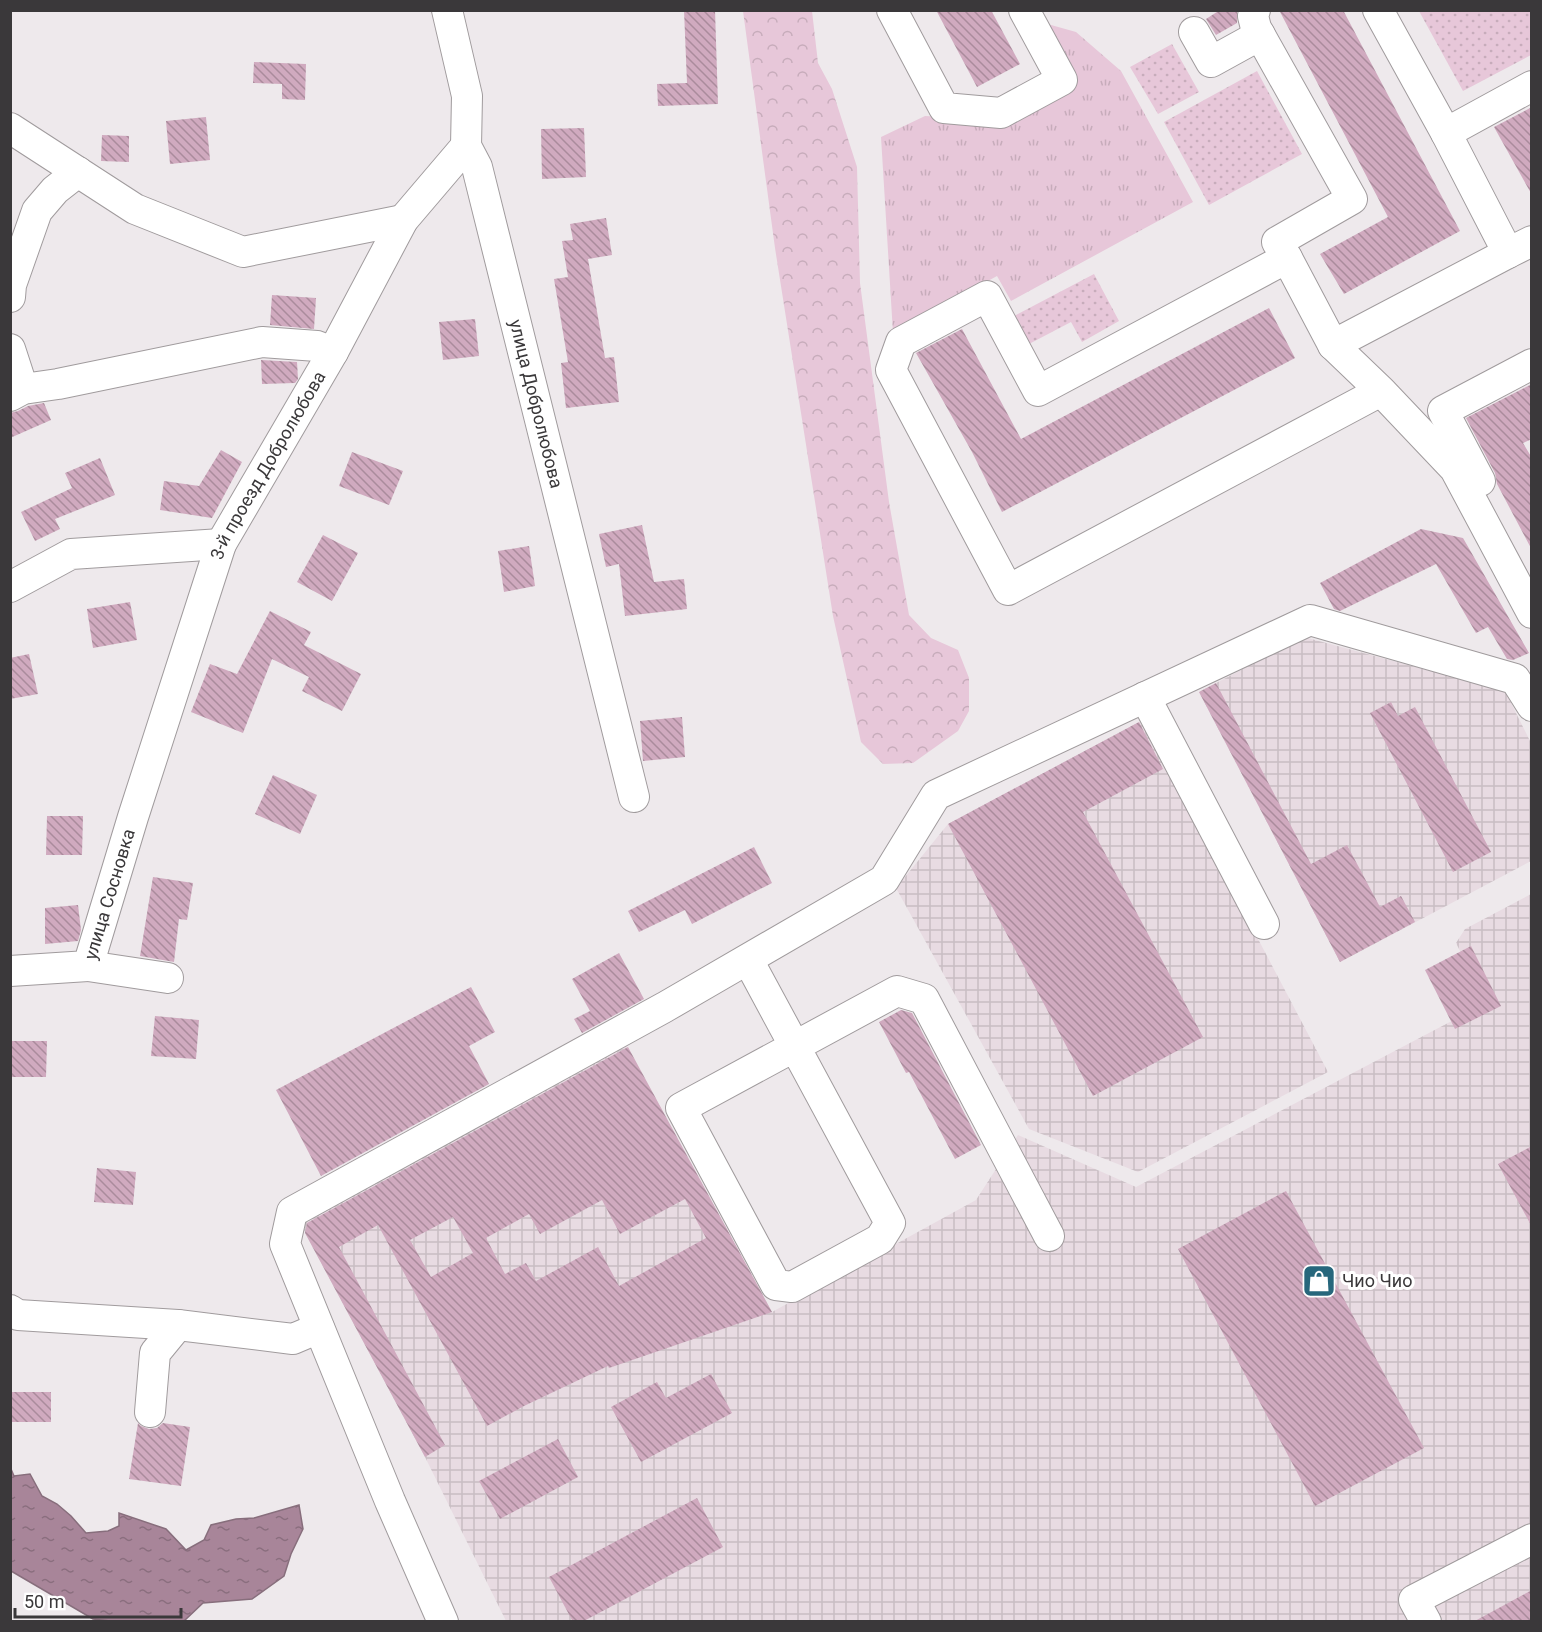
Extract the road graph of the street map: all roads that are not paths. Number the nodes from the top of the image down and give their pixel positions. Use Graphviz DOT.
graph roads {
  1 [pos="447,10"];
  2 [pos="892,10"];
  3 [pos="1024,10"];
  4 [pos="1378,10"];
  5 [pos="1258,23"];
  6 [pos="1194,32"];
  7 [pos="1532,86"];
  8 [pos="10,128"];
  9 [pos="1446,133"];
  10 [pos="466,146"];
  11 [pos="78,172"];
  12 [pos="404,220"];
  13 [pos="1520,247"];
  14 [pos="1287,258"];
  15 [pos="10,297"];
  16 [pos="1333,345"];
  17 [pos="10,349"];
  18 [pos="333,352"];
  19 [pos="1532,364"];
  20 [pos="1381,391"];
  21 [pos="16,392"];
  22 [pos="221,544"];
  23 [pos="1532,575"];
  24 [pos="10,587"];
  25 [pos="1532,613"];
  26 [pos="1145,697"];
  27 [pos="1532,706"];
  28 [pos="634,797"];
  29 [pos="133,817"];
  30 [pos="1264,924"];
  31 [pos="749,959"];
  32 [pos="88,966"];
  33 [pos="10,971"];
  34 [pos="168,978"];
  35 [pos="795,1046"];
  36 [pos="1049,1236"];
  37 [pos="10,1310"];
  38 [pos="178,1325"];
  39 [pos="319,1328"];
  40 [pos="150,1412"];
  41 [pos="1532,1539"];
  42 [pos="443,1622"];
  43 [pos="1426,1622"];
  1 -- 10 [label="street, улица Добролюбова"];
  2 -- 3 [label="street"];
  4 -- 9 [label="street"];
  5 -- 6 [label="street"];
  5 -- 14 [label="street"];
  7 -- 9 [label="street"];
  8 -- 11 [label="street"];
  9 -- 13 [label="street"];
  10 -- 12 [label="street, 3-й проезд Добролюбова"];
  10 -- 28 [label="street, улица Добролюбова"];
  11 -- 12 [label="street"];
  11 -- 15 [label="street"];
  12 -- 18 [label="street, 3-й проезд Добролюбова"];
  13 -- 16 [label="street"];
  14 -- 16 [label="street"];
  14 -- 20 [label="street"];
  16 -- 20 [label="street"];
  17 -- 21 [label="street"];
  18 -- 21 [label="street"];
  18 -- 22 [label="street, 3-й проезд Добролюбова"];
  19 -- 23 [label="street"];
  20 -- 25 [label="street"];
  22 -- 24 [label="street"];
  22 -- 29 [label="street, 3-й проезд Добролюбова"];
  26 -- 27 [label="street"];
  26 -- 30 [label="street"];
  26 -- 31 [label="street"];
  29 -- 32 [label="street, улица Сосновка"];
  31 -- 35 [label="street"];
  31 -- 39 [label="street"];
  32 -- 33 [label="street, улица Сосновка"];
  32 -- 34 [label="street"];
  35 -- 35 [label="street"];
  35 -- 36 [label="street"];
  37 -- 38 [label="street"];
  38 -- 39 [label="street"];
  38 -- 40 [label="street"];
  39 -- 42 [label="street"];
  41 -- 43 [label="street"];
}
